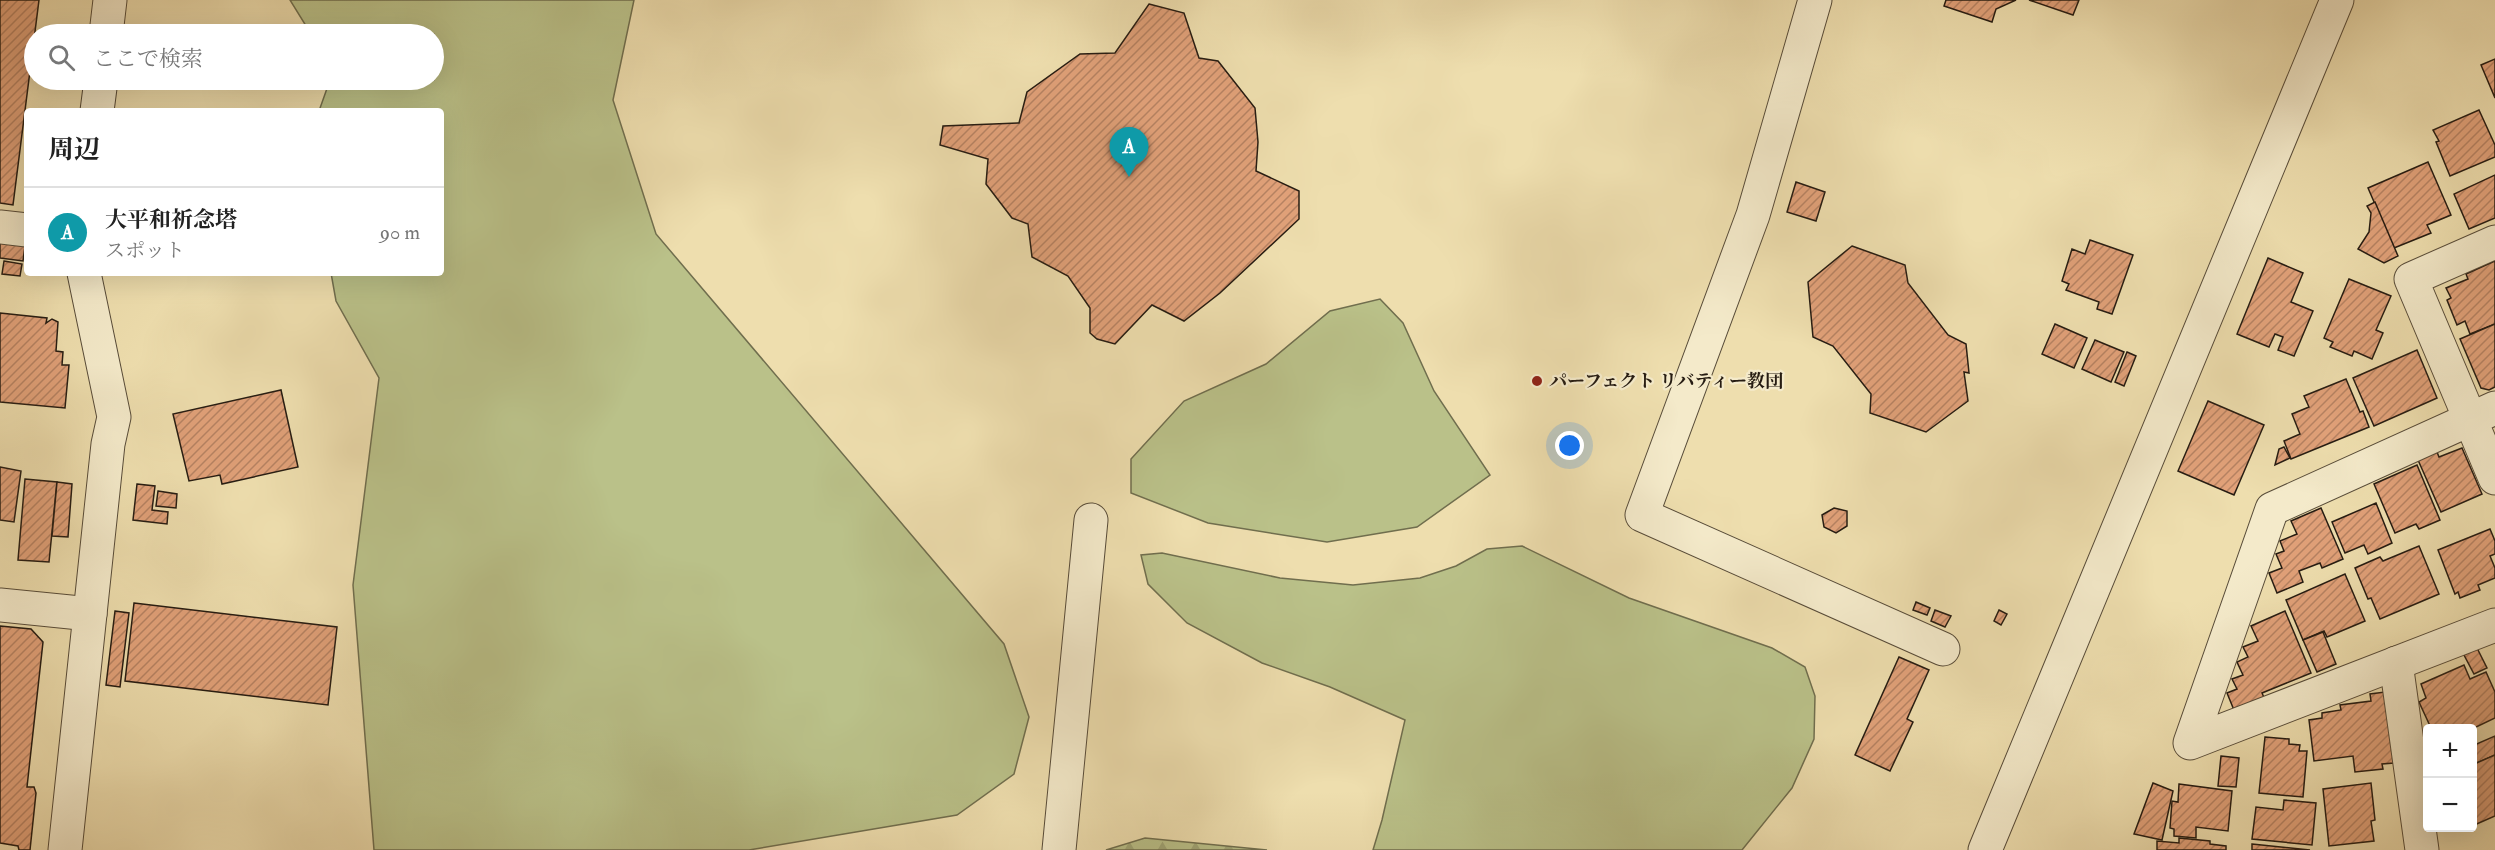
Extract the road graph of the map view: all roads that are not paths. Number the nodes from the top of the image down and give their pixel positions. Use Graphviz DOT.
graph roads {
  1 [pos="110,0"];
  2 [pos="1815,0"];
  3 [pos="2337,0"];
  4 [pos="107,24"];
  5 [pos="100,90"];
  6 [pos="97,108"];
  7 [pos="0,227"];
  8 [pos="24,230"];
  9 [pos="2495,242"];
  10 [pos="85,276"];
  11 [pos="2482,413"];
  12 [pos="2495,478"];
  13 [pos="1091,520"];
  14 [pos="0,606"];
  15 [pos="90,614"];
  16 [pos="2495,625"];
  17 [pos="1943,649"];
  18 [pos="2396,663"];
  19 [pos="64,850"];
  20 [pos="1059,850"];
  21 [pos="1985,850"];
  22 [pos="2422,850"];
  1 -- 4 [label="street"];
  2 -- 17 [label="street"];
  3 -- 21 [label="street"];
  5 -- 6 [label="street"];
  7 -- 8 [label="street"];
  9 -- 11 [label="street"];
  10 -- 15 [label="street"];
  11 -- 12 [label="street"];
  11 -- 18 [label="street"];
  13 -- 20 [label="street"];
  14 -- 15 [label="street"];
  15 -- 19 [label="street"];
  16 -- 18 [label="street"];
  18 -- 22 [label="street"];
}
